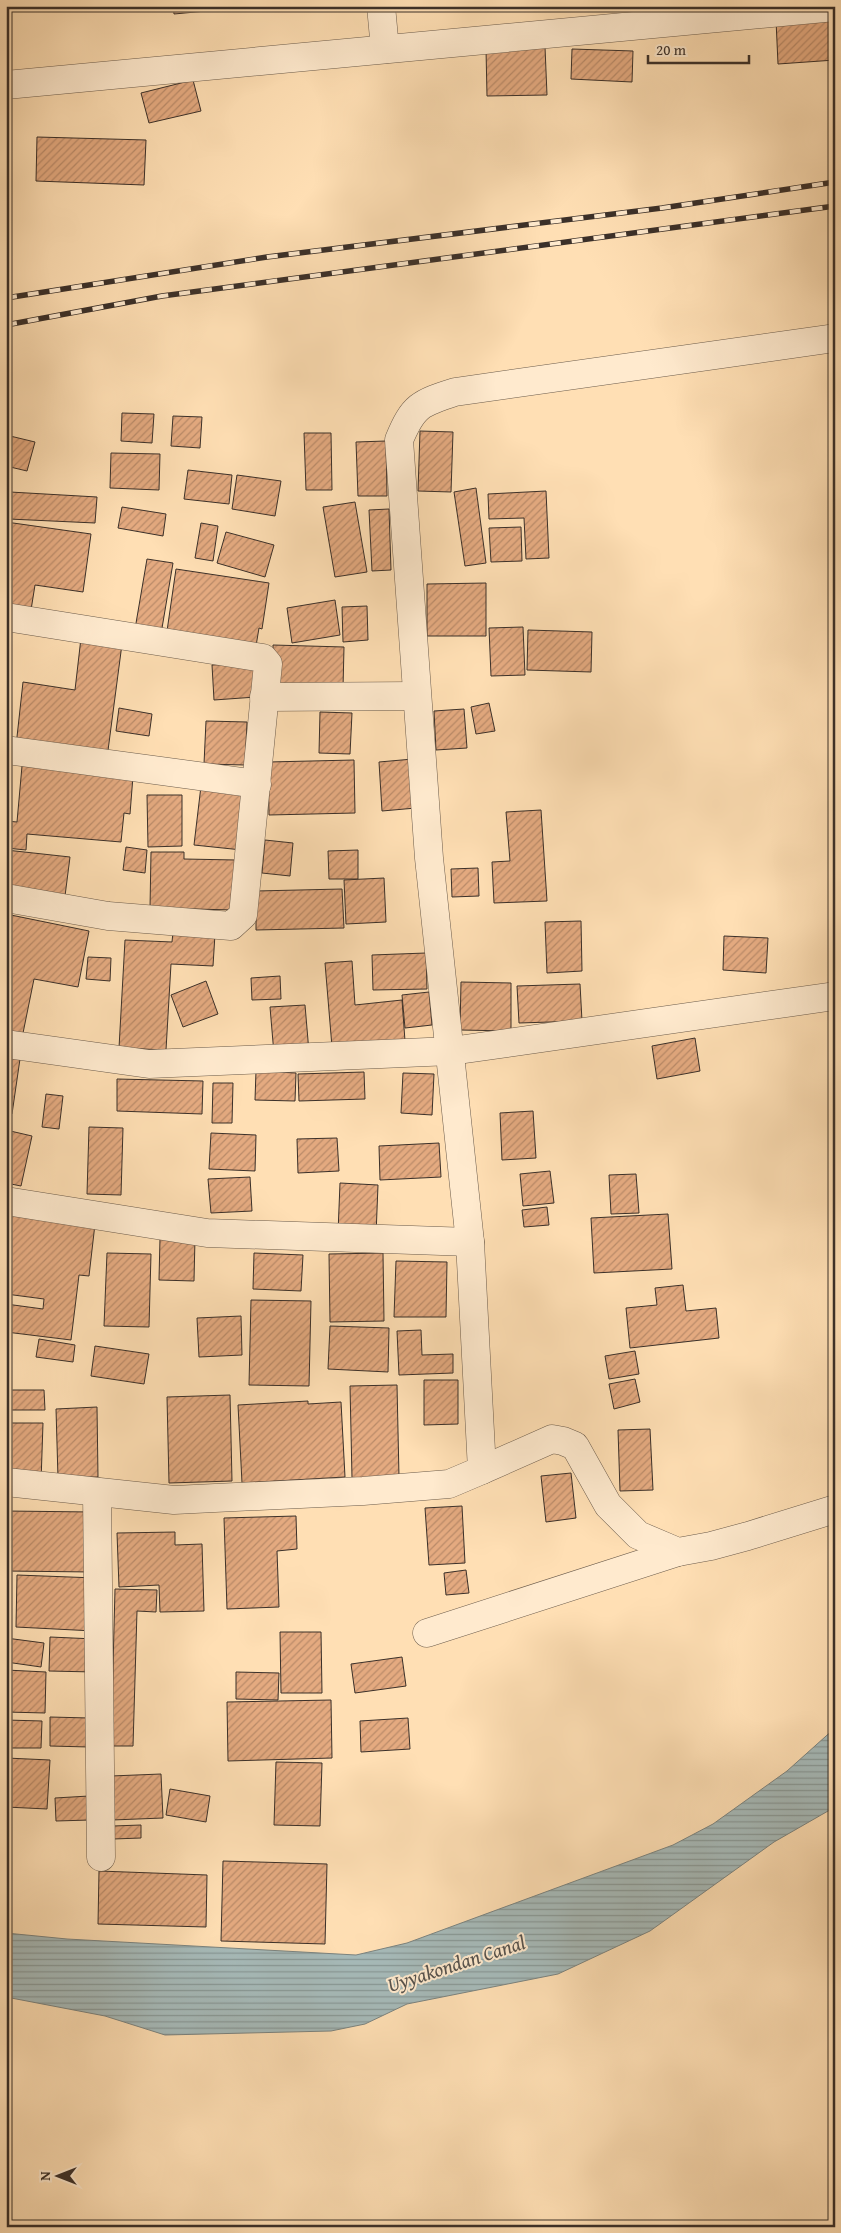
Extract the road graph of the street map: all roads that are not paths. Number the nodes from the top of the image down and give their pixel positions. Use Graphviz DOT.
graph roads {
  1 [pos="381,6"];
  2 [pos="835,7"];
  3 [pos="385,49"];
  4 [pos="6,85"];
  5 [pos="835,338"];
  6 [pos="6,617"];
  7 [pos="416,696"];
  8 [pos="264,697"];
  9 [pos="6,750"];
  10 [pos="257,784"];
  11 [pos="6,898"];
  12 [pos="835,996"];
  13 [pos="6,1044"];
  14 [pos="451,1051"];
  15 [pos="6,1201"];
  16 [pos="470,1242"];
  17 [pos="482,1470"];
  18 [pos="6,1482"];
  19 [pos="97,1492"];
  20 [pos="835,1509"];
  21 [pos="678,1552"];
  22 [pos="427,1633"];
  23 [pos="101,1857"];
  1 -- 3 [label="street"];
  2 -- 3 [label="street"];
  3 -- 4 [label="street"];
  5 -- 7 [label="street"];
  6 -- 8 [label="street"];
  7 -- 8 [label="street"];
  7 -- 14 [label="street"];
  8 -- 10 [label="street"];
  9 -- 10 [label="street"];
  10 -- 11 [label="street"];
  12 -- 14 [label="street"];
  13 -- 14 [label="street"];
  14 -- 16 [label="street"];
  15 -- 16 [label="street"];
  16 -- 17 [label="street"];
  17 -- 19 [label="street"];
  17 -- 21 [label="street"];
  18 -- 19 [label="street"];
  19 -- 23 [label="street"];
  20 -- 21 [label="street"];
  21 -- 22 [label="street"];
}
